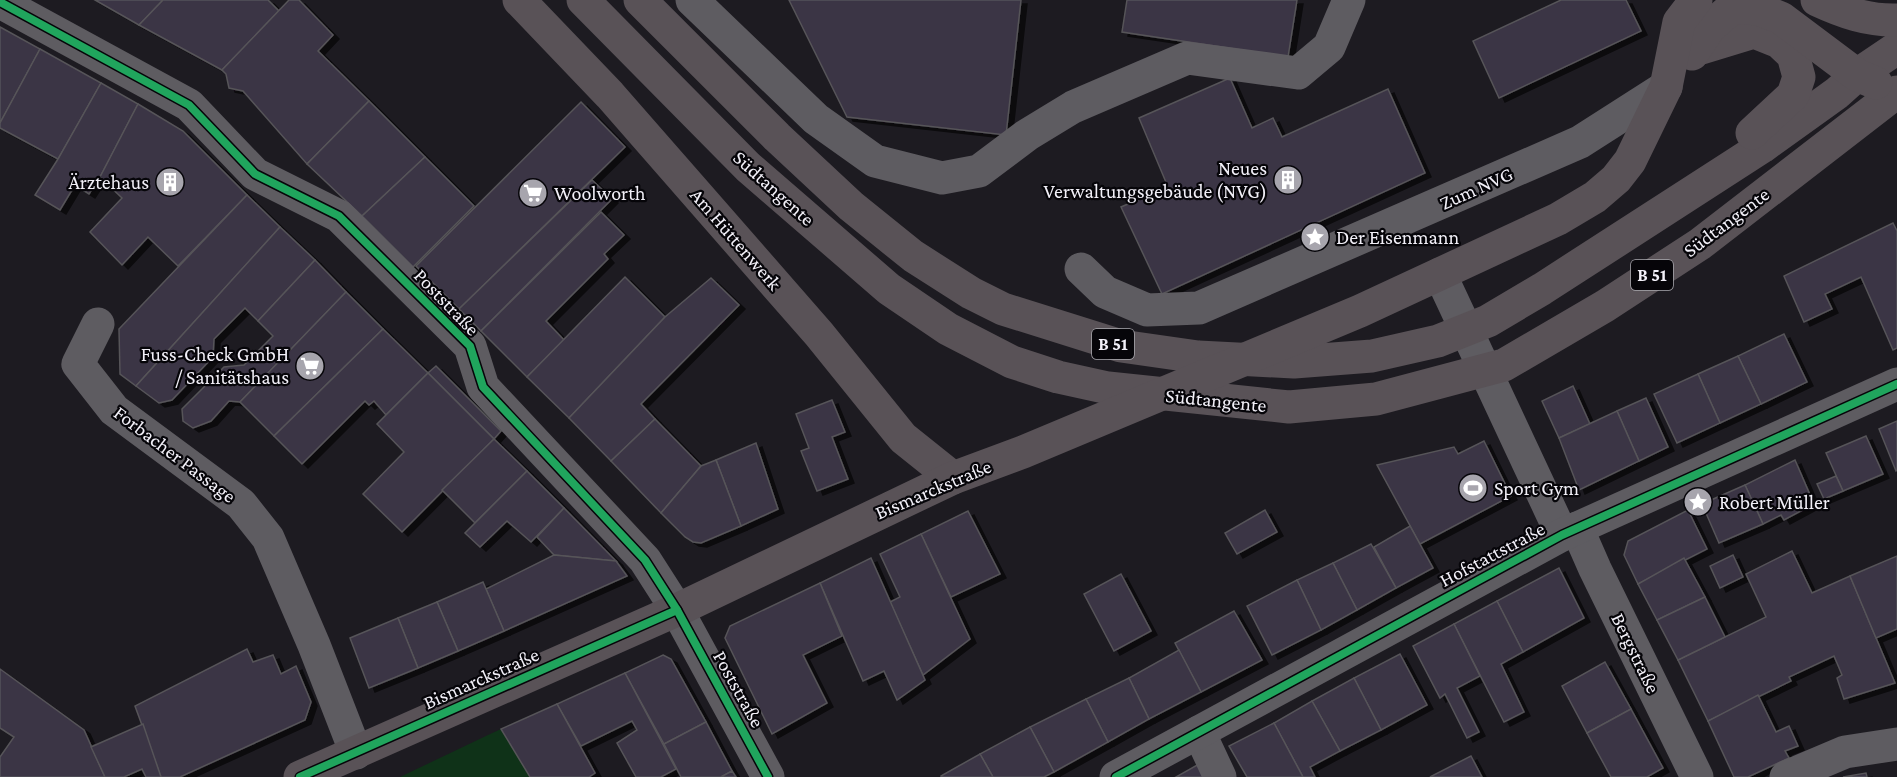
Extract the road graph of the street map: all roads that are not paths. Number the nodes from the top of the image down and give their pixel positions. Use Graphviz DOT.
graph roads {
  1 [pos="519,0"];
  2 [pos="583,0"];
  3 [pos="640,0"];
  4 [pos="692,0"];
  5 [pos="1349,0"];
  6 [pos="1696,0"];
  7 [pos="1817,0"];
  8 [pos="0,2"];
  9 [pos="1897,20"];
  10 [pos="1897,48"];
  11 [pos="1695,50"];
  12 [pos="1847,84"];
  13 [pos="1666,87"];
  14 [pos="1897,92"];
  15 [pos="1668,208"];
  16 [pos="1081,269"];
  17 [pos="1440,274"];
  18 [pos="98,324"];
  19 [pos="1897,384"];
  20 [pos="953,478"];
  21 [pos="1570,532"];
  22 [pos="677,610"];
  23 [pos="1198,732"];
  24 [pos="1897,744"];
  25 [pos="356,753"];
  26 [pos="300,777"];
  27 [pos="768,777"];
  28 [pos="1116,777"];
  29 [pos="1220,777"];
  30 [pos="1697,777"];
  31 [pos="1786,777"];
  1 -- 20 [label="main road, Am Hüttenwerk"];
  2 -- 14 [label="main road, Südtangente / B 51"];
  3 -- 15 [label="main road, Südtangente / B 51"];
  4 -- 5 [label="street"];
  6 -- 13 [label="main road"];
  7 -- 9 [label="main road"];
  8 -- 22 [label="street, Poststraße"];
  10 -- 12 [label="main road, B 51"];
  11 -- 12 [label="main road"];
  11 -- 13 [label="main road"];
  11 -- 15 [label="main road"];
  12 -- 14 [label="main road"];
  12 -- 15 [label="main road, Südtangente / B 51"];
  13 -- 16 [label="street, Zum NVG"];
  13 -- 17 [label="main road, Bismarckstraße"];
  17 -- 20 [label="main road, Bismarckstraße"];
  17 -- 21 [label="street, Bergstraße"];
  18 -- 25 [label="street, Forbacher Passage"];
  19 -- 21 [label="street, Hofstattstraße"];
  20 -- 22 [label="main road, Bismarckstraße"];
  21 -- 23 [label="street, Hofstattstraße"];
  21 -- 30 [label="street, Bergstraße"];
  22 -- 25 [label="main road, Bismarckstraße"];
  22 -- 27 [label="street, Poststraße"];
  23 -- 28 [label="street, Hofstattstraße"];
  23 -- 29 [label="street"];
  24 -- 31 [label="street"];
  25 -- 26 [label="main road, Bismarckstraße"];
}
